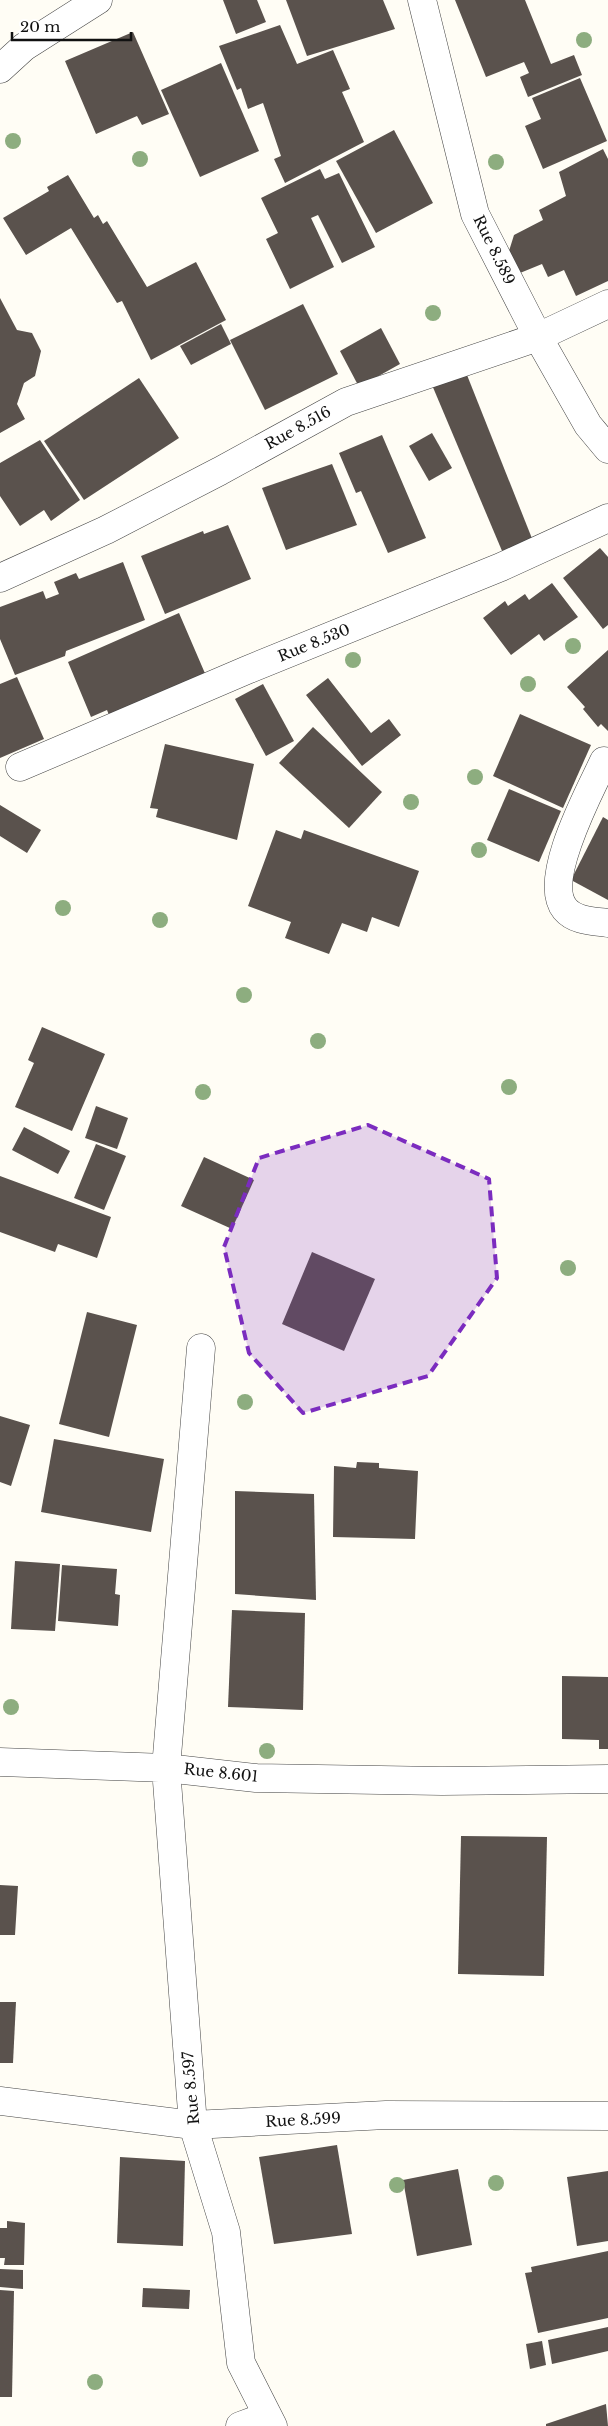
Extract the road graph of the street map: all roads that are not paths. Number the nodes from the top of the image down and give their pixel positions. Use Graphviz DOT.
graph roads {
  1 [pos="98,0"];
  2 [pos="422,0"];
  3 [pos="0,69"];
  4 [pos="608,304"];
  5 [pos="538,337"];
  6 [pos="608,449"];
  7 [pos="608,518"];
  8 [pos="0,578"];
  9 [pos="604,761"];
  10 [pos="20,768"];
  11 [pos="608,922"];
  12 [pos="201,1348"];
  13 [pos="0,1762"];
  14 [pos="166,1768"];
  15 [pos="608,1779"];
  16 [pos="0,2101"];
  17 [pos="608,2116"];
  18 [pos="193,2125"];
  19 [pos="270,2421"];
  20 [pos="240,2426"];
  1 -- 3 [label="street"];
  2 -- 5 [label="street, Rue 8.589"];
  4 -- 5 [label="street, Rue 8.516"];
  5 -- 6 [label="street, Rue 8.589"];
  5 -- 8 [label="street, Rue 8.516"];
  7 -- 10 [label="street, Rue 8.530"];
  9 -- 11 [label="street"];
  12 -- 14 [label="street, Rue 8.601"];
  13 -- 14 [label="street"];
  14 -- 15 [label="street, Rue 8.601"];
  14 -- 18 [label="street, Rue 8.597"];
  16 -- 18 [label="street, Rue 8.599"];
  17 -- 18 [label="street, Rue 8.599"];
  18 -- 19 [label="street, Rue 8.597"];
  19 -- 20 [label="street"];
}
